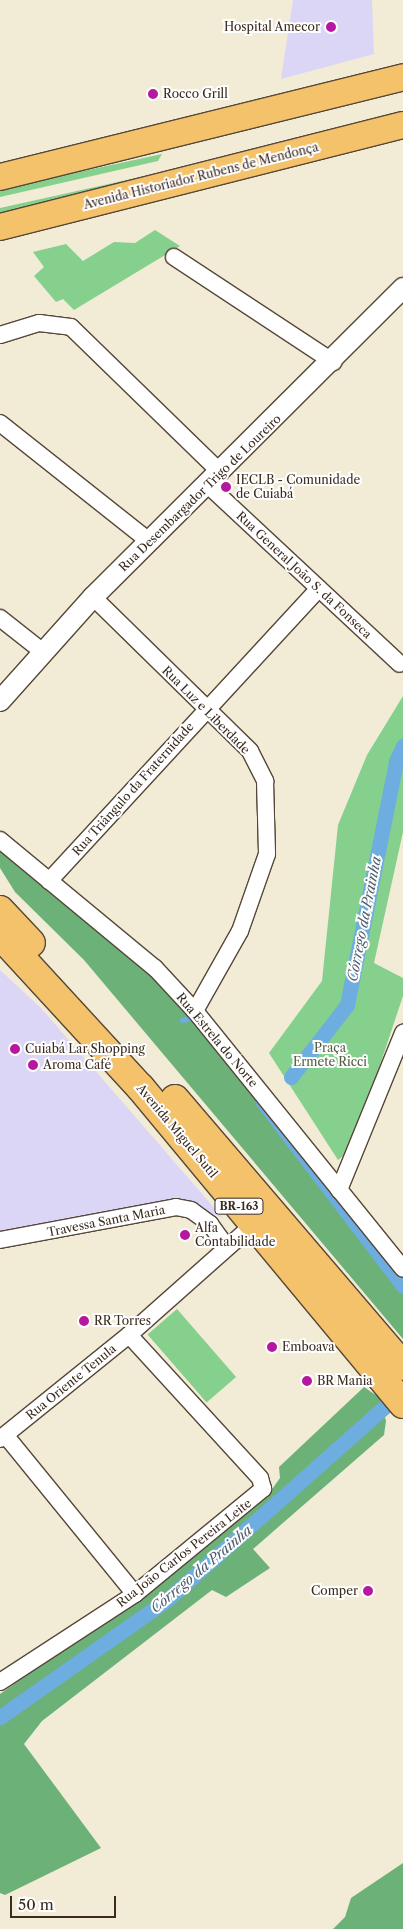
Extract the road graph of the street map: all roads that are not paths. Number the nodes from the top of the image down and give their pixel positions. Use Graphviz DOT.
graph roads {
  1 [pos="403,77"];
  2 [pos="403,125"];
  3 [pos="0,176"];
  4 [pos="0,227"];
  5 [pos="174,257"];
  6 [pos="403,288"];
  7 [pos="0,335"];
  8 [pos="333,362"];
  9 [pos="0,423"];
  10 [pos="214,479"];
  11 [pos="150,542"];
  12 [pos="318,588"];
  13 [pos="93,597"];
  14 [pos="0,618"];
  15 [pos="43,652"];
  16 [pos="400,664"];
  17 [pos="0,701"];
  18 [pos="207,708"];
  19 [pos="0,840"];
  20 [pos="49,881"];
  21 [pos="0,910"];
  22 [pos="0,935"];
  23 [pos="195,1011"];
  24 [pos="403,1033"];
  25 [pos="398,1062"];
  26 [pos="339,1190"];
  27 [pos="254,1224"];
  28 [pos="0,1240"];
  29 [pos="226,1246"];
  30 [pos="403,1269"];
  31 [pos="129,1335"];
  32 [pos="403,1366"];
  33 [pos="403,1404"];
  34 [pos="3,1437"];
  35 [pos="135,1594"];
  36 [pos="0,1681"];
  1 -- 3 [label="main road"];
  2 -- 4 [label="main road, Avenida Historiador Rubens de Mendonça"];
  5 -- 8 [label="street"];
  6 -- 8 [label="street, Rua Desembargador Trigo de Loureiro"];
  7 -- 10 [label="street, Rua General João S. da Fonseca"];
  8 -- 10 [label="street, Rua Desembargador Trigo de Loureiro"];
  9 -- 11 [label="street"];
  10 -- 11 [label="street, Rua Desembargador Trigo de Loureiro"];
  10 -- 12 [label="street, Rua General João S. da Fonseca"];
  11 -- 13 [label="street, Rua Desembargador Trigo de Loureiro"];
  12 -- 16 [label="street, Rua General João S. da Fonseca"];
  12 -- 18 [label="street, Rua Triângulo da Fraternidade"];
  13 -- 15 [label="street, Rua Desembargador Trigo de Loureiro"];
  13 -- 18 [label="street, Rua Luz e Liberdade"];
  14 -- 15 [label="street"];
  15 -- 17 [label="street, Rua Desembargador Trigo de Loureiro"];
  18 -- 20 [label="street, Rua Triângulo da Fraternidade"];
  18 -- 23 [label="street, Rua Luz e Liberdade"];
  19 -- 20 [label="street, Rua Estrela do Norte"];
  20 -- 23 [label="street, Rua Estrela do Norte"];
  21 -- 32 [label="highway, Avenida Miguel Sutil / BR-163"];
  22 -- 27 [label="highway, Avenida Miguel Sutil / BR-163"];
  23 -- 26 [label="street, Rua Estrela do Norte"];
  24 -- 25 [label="street"];
  25 -- 26 [label="street"];
  26 -- 30 [label="street, Rua Estrela do Norte"];
  27 -- 29 [label="street, Rua Oriente Tenula"];
  27 -- 33 [label="highway, Avenida Miguel Sutil / BR-163"];
  28 -- 29 [label="street, Travessa Santa Maria"];
  29 -- 31 [label="street, Rua Oriente Tenula"];
  31 -- 34 [label="street, Rua Oriente Tenula"];
  31 -- 35 [label="street, Rua João Carlos Pereira Leite"];
  34 -- 35 [label="street"];
  35 -- 36 [label="street, Rua João Carlos Pereira Leite"];
}
